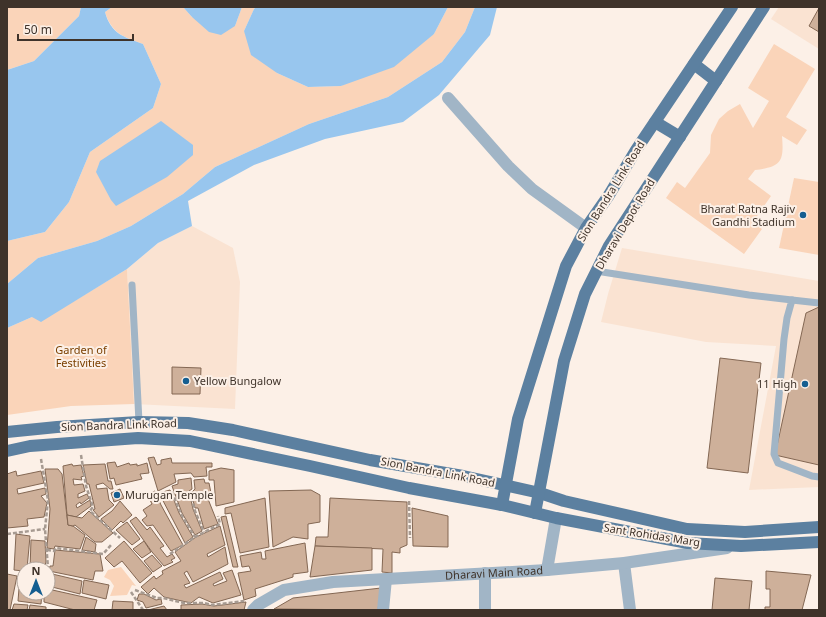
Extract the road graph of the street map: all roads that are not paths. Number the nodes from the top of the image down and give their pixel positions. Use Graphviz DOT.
graph roads {
  1 [pos="732,7"];
  2 [pos="764,7"];
  3 [pos="694,64"];
  4 [pos="716,80"];
  5 [pos="448,98"];
  6 [pos="655,122"];
  7 [pos="680,137"];
  8 [pos="586,228"];
  9 [pos="596,271"];
  10 [pos="132,285"];
  11 [pos="792,300"];
  12 [pos="819,303"];
  13 [pos="139,422"];
  14 [pos="7,432"];
  15 [pos="7,451"];
  16 [pos="819,478"];
  17 [pos="506,485"];
  18 [pos="540,493"];
  19 [pos="502,506"];
  20 [pos="535,513"];
  21 [pos="556,518"];
  22 [pos="819,527"];
  23 [pos="819,542"];
  24 [pos="741,546"];
  25 [pos="624,563"];
  26 [pos="547,570"];
  27 [pos="485,573"];
  28 [pos="386,578"];
  29 [pos="257,608"];
  30 [pos="383,610"];
  31 [pos="486,610"];
  32 [pos="630,610"];
  1 -- 3 [label="main road, Sion Bandra Link Road"];
  2 -- 4 [label="main road, Dharavi Depot Road"];
  3 -- 4 [label="main road"];
  3 -- 6 [label="main road, Sion Bandra Link Road"];
  4 -- 7 [label="main road, Dharavi Depot Road"];
  5 -- 8 [label="street"];
  6 -- 7 [label="main road"];
  6 -- 8 [label="main road, Sion Bandra Link Road"];
  7 -- 9 [label="main road, Dharavi Depot Road"];
  8 -- 17 [label="main road, Sion Bandra Link Road"];
  9 -- 11 [label="lane"];
  9 -- 18 [label="main road, Dharavi Depot Road"];
  10 -- 13 [label="lane"];
  11 -- 12 [label="lane"];
  11 -- 16 [label="lane"];
  13 -- 14 [label="main road, Sion Bandra Link Road"];
  13 -- 17 [label="main road, Sion Bandra Link Road"];
  15 -- 19 [label="main road, Sion Bandra Link Road"];
  17 -- 18 [label="main road, Sant Rohidas Marg"];
  17 -- 19 [label="main road"];
  18 -- 20 [label="main road, Dharavi Depot Road"];
  18 -- 22 [label="main road, Sant Rohidas Marg"];
  19 -- 20 [label="main road, Sion Bandra Link Road"];
  20 -- 21 [label="main road, Sant Rohidas Marg"];
  21 -- 24 [label="main road, Sant Rohidas Marg"];
  21 -- 26 [label="street"];
  23 -- 24 [label="main road, Sant Rohidas Marg"];
  24 -- 25 [label="street, Dharavi Main Road"];
  25 -- 26 [label="street, Dharavi Main Road"];
  25 -- 32 [label="street"];
  26 -- 27 [label="street, Dharavi Main Road"];
  27 -- 28 [label="street, Dharavi Main Road"];
  27 -- 31 [label="street"];
  28 -- 29 [label="street, Dharavi Main Road"];
  28 -- 30 [label="street"];
}
